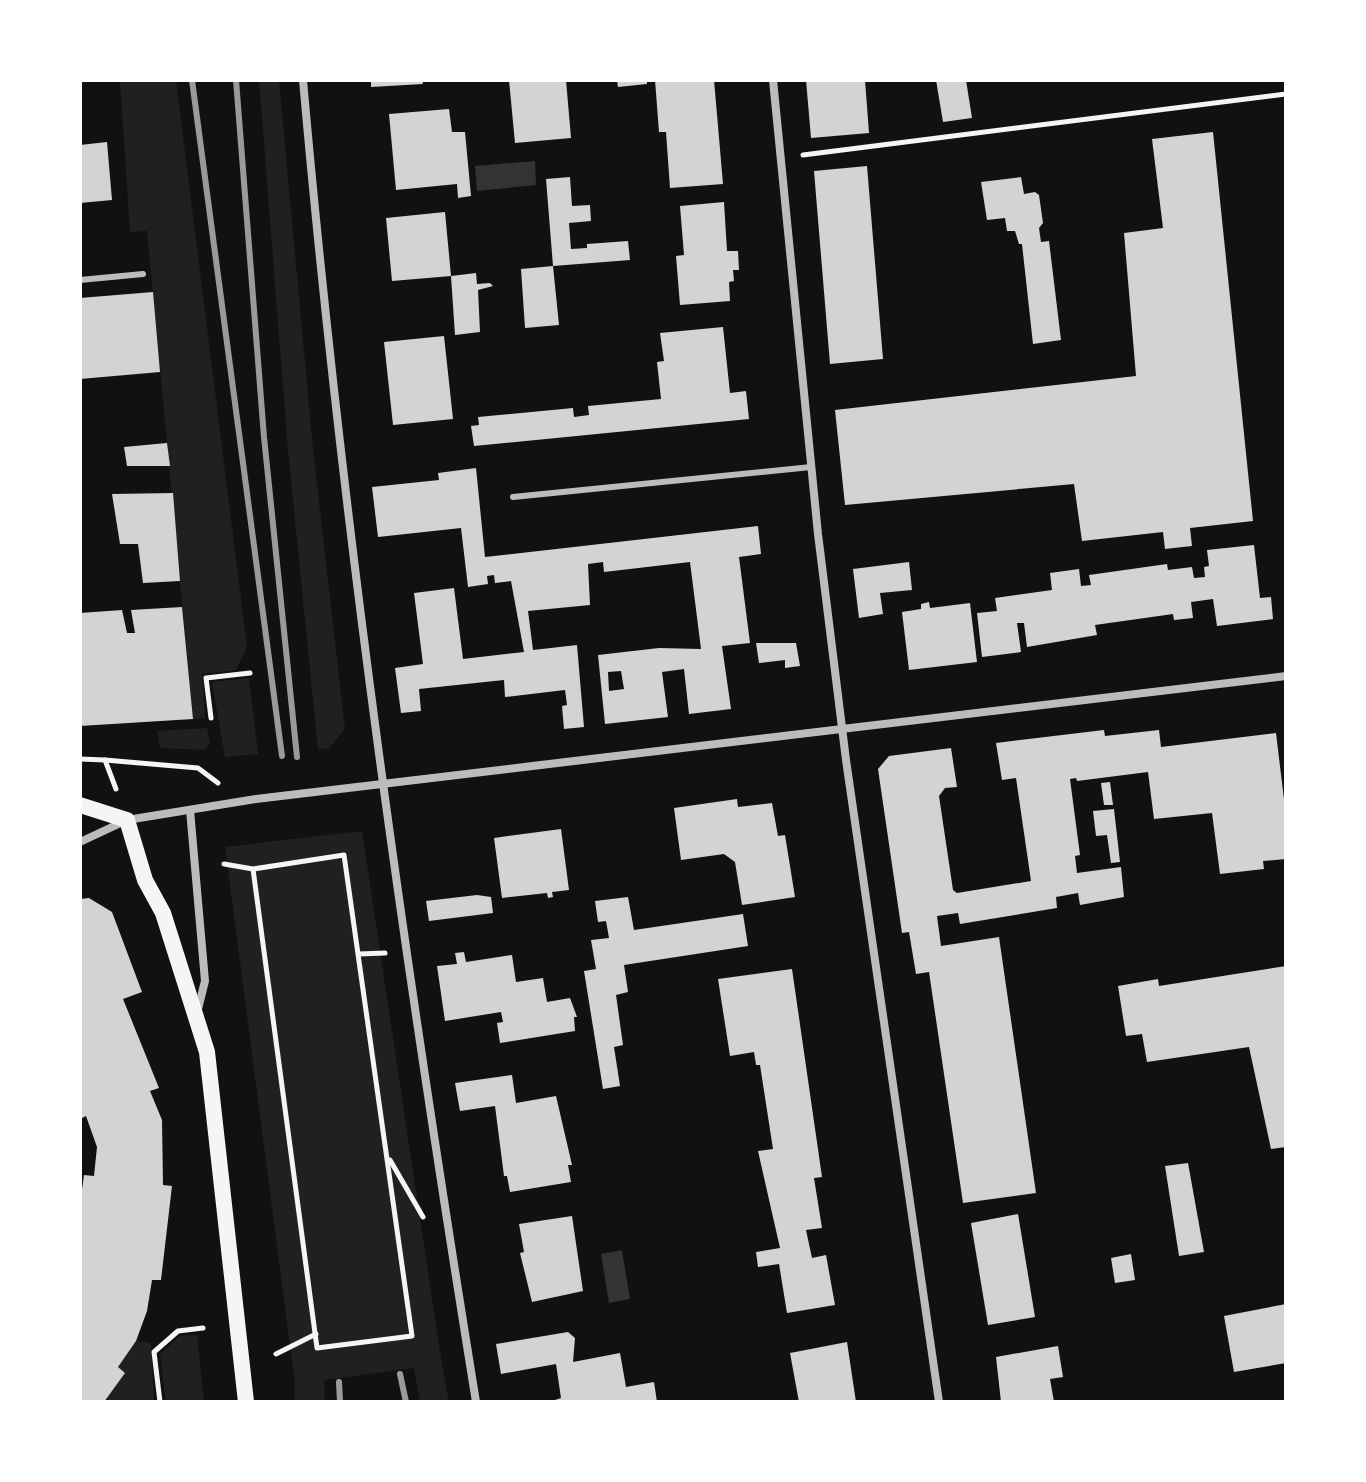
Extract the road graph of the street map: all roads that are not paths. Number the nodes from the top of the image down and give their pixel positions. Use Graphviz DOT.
graph roads {
  1 [pos="303,80"];
  2 [pos="773,80"];
  3 [pos="143,274"];
  4 [pos="80,280"];
  5 [pos="811,467"];
  6 [pos="513,497"];
  7 [pos="1286,676"];
  8 [pos="842,728"];
  9 [pos="382,784"];
  10 [pos="80,805"];
  11 [pos="190,810"];
  12 [pos="127,820"];
  13 [pos="80,842"];
  14 [pos="197,1014"];
  15 [pos="246,1402"];
  16 [pos="476,1402"];
  17 [pos="939,1402"];
  1 -- 9 [label="street"];
  2 -- 5 [label="street"];
  3 -- 4 [label="lane"];
  5 -- 6 [label="lane"];
  5 -- 8 [label="street"];
  7 -- 8 [label="street"];
  8 -- 9 [label="street"];
  8 -- 17 [label="street"];
  9 -- 11 [label="street"];
  9 -- 16 [label="street"];
  10 -- 12 [label="main road"];
  11 -- 12 [label="street"];
  11 -- 14 [label="street"];
  12 -- 13 [label="street"];
  12 -- 14 [label="main road"];
  14 -- 15 [label="main road"];
}
